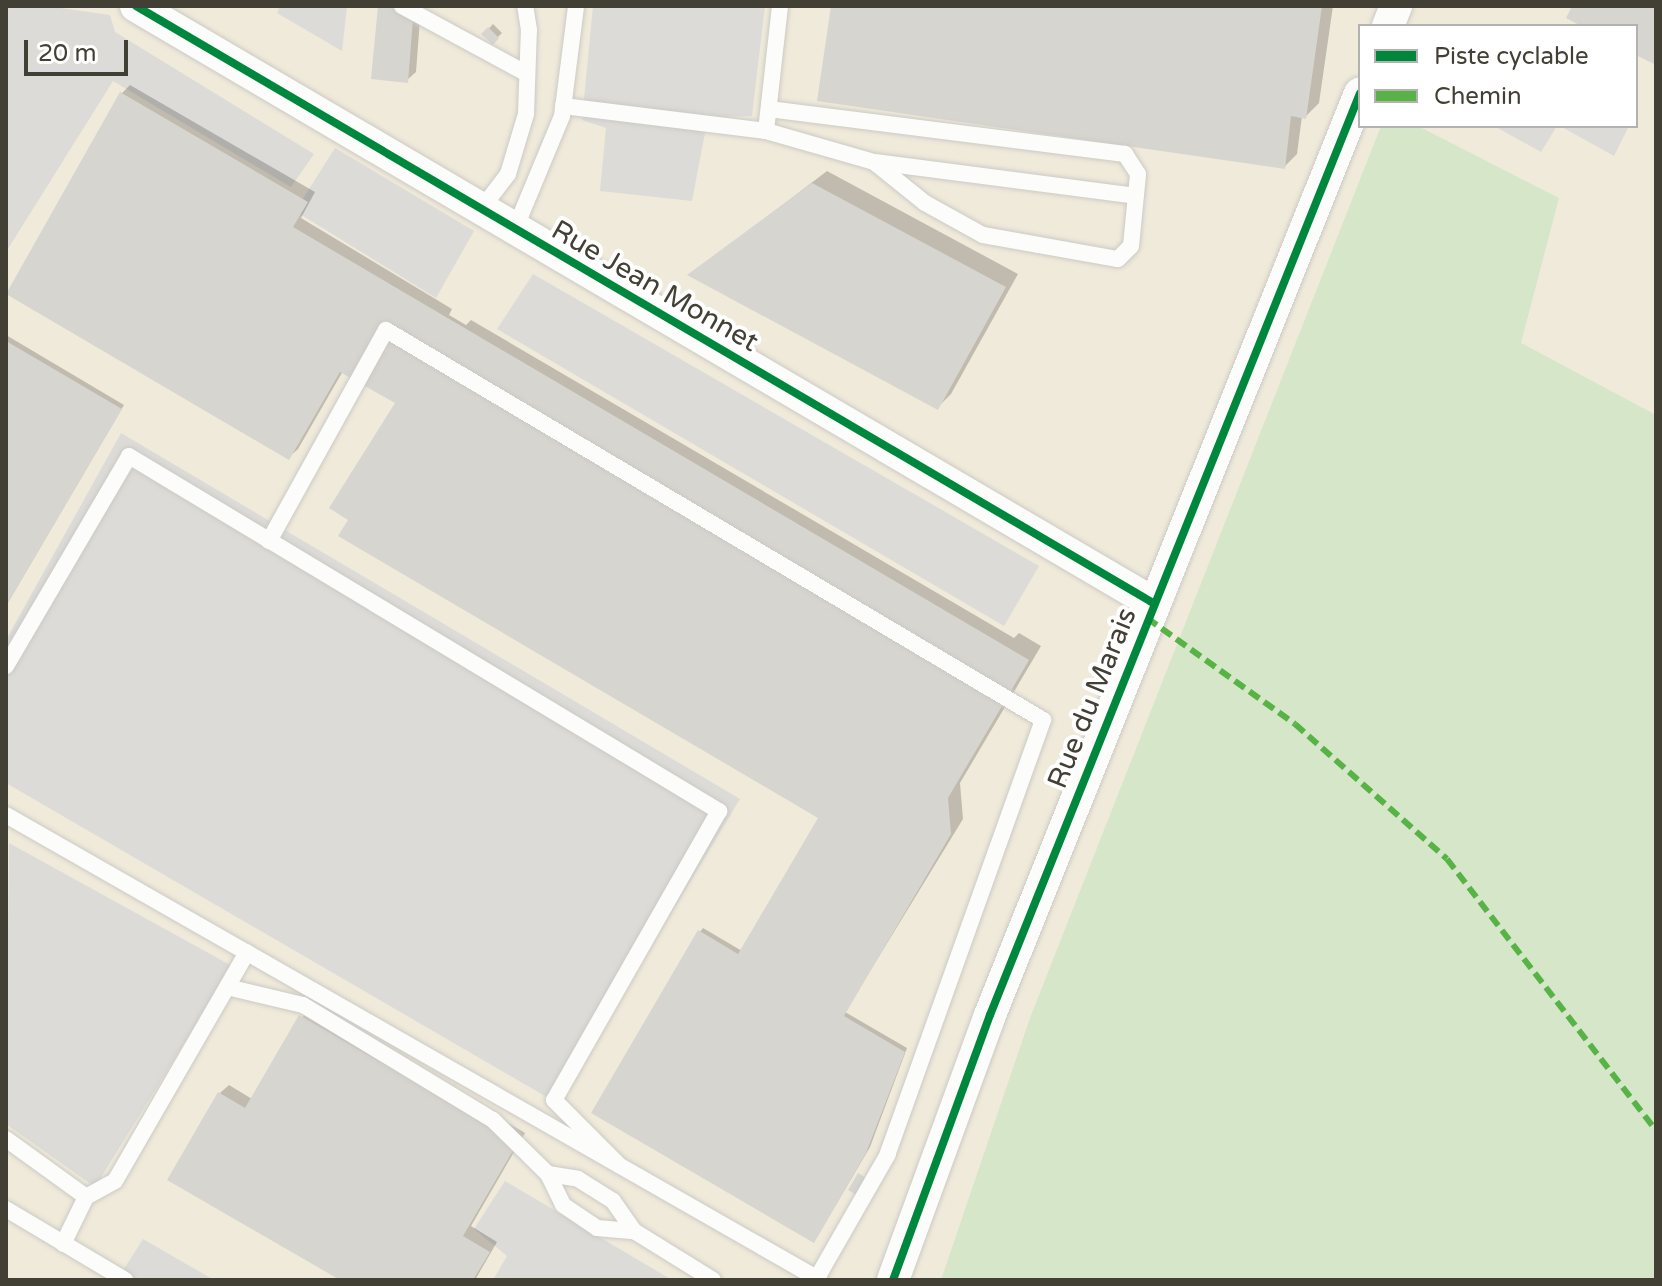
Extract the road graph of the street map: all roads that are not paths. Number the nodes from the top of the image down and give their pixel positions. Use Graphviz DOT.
graph roads {
  1 [pos="136,6"];
  2 [pos="402,6"];
  3 [pos="525,6"];
  4 [pos="576,6"];
  5 [pos="780,6"];
  6 [pos="527,74"];
  7 [pos="1358,98"];
  8 [pos="563,106"];
  9 [pos="769,109"];
  10 [pos="766,131"];
  11 [pos="874,162"];
  12 [pos="1136,196"];
  13 [pos="482,208"];
  14 [pos="515,229"];
  15 [pos="269,541"];
  16 [pos="1153,603"];
  17 [pos="6,666"];
  18 [pos="7,820"];
  19 [pos="247,952"];
  20 [pos="227,987"];
  21 [pos="6,1139"];
  22 [pos="619,1165"];
  23 [pos="548,1174"];
  24 [pos="86,1197"];
  25 [pos="6,1209"];
  26 [pos="634,1231"];
  27 [pos="63,1244"];
  28 [pos="818,1279"];
  29 [pos="125,1280"];
  30 [pos="713,1280"];
  31 [pos="893,1280"];
  1 -- 13 [label="street, Rue Jean Monnet"];
  2 -- 6 [label="lane"];
  3 -- 6 [label="lane"];
  4 -- 8 [label="lane"];
  5 -- 9 [label="lane"];
  6 -- 13 [label="lane"];
  7 -- 16 [label="street, Rue du Marais"];
  8 -- 10 [label="lane"];
  8 -- 14 [label="lane"];
  9 -- 10 [label="lane"];
  9 -- 12 [label="lane"];
  10 -- 11 [label="lane"];
  11 -- 12 [label="lane"];
  11 -- 12 [label="lane"];
  13 -- 14 [label="street, Rue Jean Monnet"];
  14 -- 16 [label="street, Rue Jean Monnet"];
  15 -- 17 [label="lane"];
  15 -- 22 [label="lane"];
  15 -- 28 [label="lane"];
  16 -- 31 [label="street, Rue du Marais"];
  18 -- 19 [label="lane"];
  19 -- 20 [label="lane"];
  19 -- 22 [label="lane"];
  20 -- 23 [label="lane"];
  20 -- 24 [label="lane"];
  21 -- 24 [label="lane"];
  22 -- 28 [label="lane"];
  23 -- 26 [label="lane"];
  23 -- 26 [label="lane"];
  24 -- 27 [label="lane"];
  25 -- 27 [label="lane"];
  26 -- 30 [label="lane"];
  27 -- 29 [label="lane"];
}
